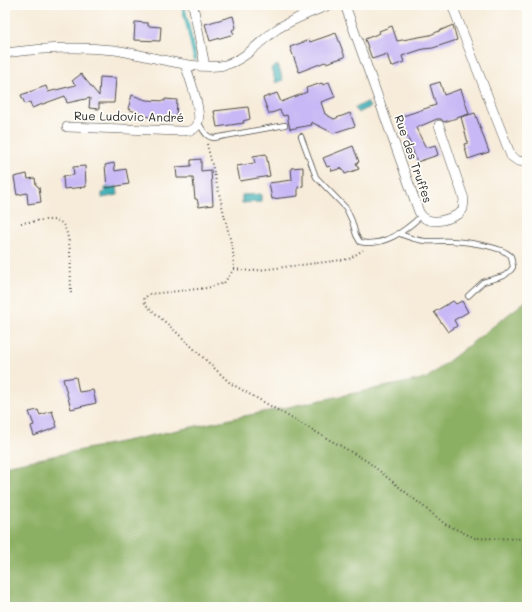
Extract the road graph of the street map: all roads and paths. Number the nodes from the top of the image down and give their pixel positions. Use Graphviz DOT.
graph roads {
  1 [pos="193,5"];
  2 [pos="329,5"];
  3 [pos="345,5"];
  4 [pos="452,5"];
  5 [pos="5,53"];
  6 [pos="185,64"];
  7 [pos="205,66"];
  8 [pos="197,124"];
  9 [pos="439,125"];
  10 [pos="285,126"];
  11 [pos="67,127"];
  12 [pos="301,136"];
  13 [pos="527,162"];
  14 [pos="421,216"];
  15 [pos="21,223"];
  16 [pos="398,234"];
  17 [pos="372,244"];
  18 [pos="234,269"];
  19 [pos="71,294"];
  20 [pos="468,296"];
  21 [pos="527,540"];
  1 -- 7 [label="street"];
  2 -- 7 [label="street"];
  3 -- 14 [label="street, Rue des Truffes"];
  4 -- 13 [label="street"];
  5 -- 6 [label="street"];
  6 -- 7 [label="street"];
  6 -- 8 [label="street, Rue Ludovic André"];
  8 -- 10 [label="lane"];
  8 -- 11 [label="street, Rue Ludovic André"];
  8 -- 18 [label="path"];
  9 -- 14 [label="street, Rue des Truffes"];
  12 -- 17 [label="lane"];
  14 -- 16 [label="lane"];
  15 -- 19 [label="path"];
  16 -- 17 [label="lane"];
  16 -- 20 [label="lane"];
  17 -- 18 [label="path"];
  18 -- 21 [label="path"];
}
